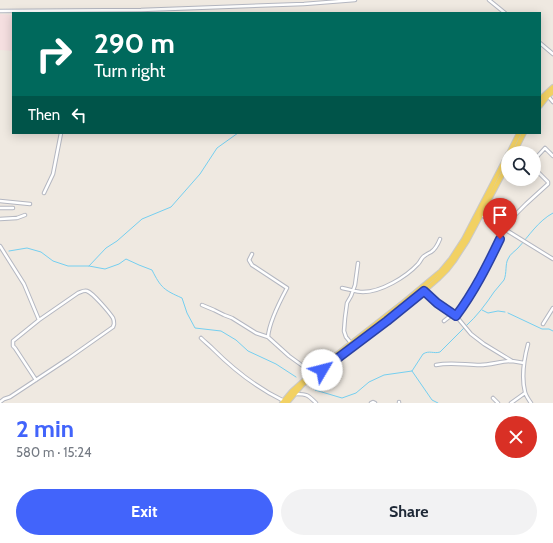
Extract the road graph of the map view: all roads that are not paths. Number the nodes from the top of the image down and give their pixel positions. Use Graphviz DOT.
graph roads {
  1 [pos="355,0"];
  2 [pos="489,0"];
  3 [pos="0,11"];
  4 [pos="78,11"];
  5 [pos="504,12"];
  6 [pos="541,44"];
  7 [pos="553,54"];
  8 [pos="553,87"];
  9 [pos="553,92"];
  10 [pos="547,94"];
  11 [pos="541,98"];
  12 [pos="553,102"];
  13 [pos="541,104"];
  14 [pos="61,134"];
  15 [pos="518,134"];
  16 [pos="524,134"];
  17 [pos="512,146"];
  18 [pos="518,146"];
  19 [pos="541,152"];
  20 [pos="553,156"];
  21 [pos="501,173"];
  22 [pos="541,175"];
  23 [pos="44,193"];
  24 [pos="0,201"];
  25 [pos="30,204"];
  26 [pos="0,208"];
  27 [pos="13,208"];
  28 [pos="479,214"];
  29 [pos="25,215"];
  30 [pos="0,219"];
  31 [pos="505,228"];
  32 [pos="440,239"];
  33 [pos="0,246"];
  34 [pos="252,254"];
  35 [pos="553,259"];
  36 [pos="358,263"];
  37 [pos="342,288"];
  38 [pos="423,289"];
  39 [pos="353,291"];
  40 [pos="202,306"];
  41 [pos="553,308"];
  42 [pos="455,315"];
  43 [pos="39,320"];
  44 [pos="444,321"];
  45 [pos="543,324"];
  46 [pos="268,337"];
  47 [pos="202,338"];
  48 [pos="351,343"];
  49 [pos="528,344"];
  50 [pos="512,361"];
  51 [pos="524,363"];
  52 [pos="436,365"];
  53 [pos="312,374"];
  54 [pos="36,380"];
  55 [pos="525,393"];
  56 [pos="294,394"];
  57 [pos="493,398"];
  58 [pos="0,402"];
  59 [pos="284,402"];
  60 [pos="316,403"];
  61 [pos="371,403"];
  62 [pos="376,403"];
  63 [pos="498,403"];
  64 [pos="511,403"];
  65 [pos="531,403"];
  1 -- 4 [label="street"];
  2 -- 5 [label="street"];
  3 -- 4 [label="street"];
  6 -- 7 [label="street"];
  8 -- 10 [label="main road"];
  9 -- 10 [label="main road"];
  10 -- 11 [label="main road"];
  10 -- 12 [label="street"];
  10 -- 13 [label="main road"];
  14 -- 23 [label="street"];
  15 -- 17 [label="main road"];
  16 -- 18 [label="main road"];
  19 -- 20 [label="street"];
  21 -- 28 [label="main road"];
  22 -- 31 [label="street"];
  24 -- 25 [label="street"];
  26 -- 27 [label="street"];
  28 -- 31 [label="street"];
  28 -- 38 [label="main road"];
  29 -- 30 [label="street"];
  31 -- 35 [label="street"];
  31 -- 42 [label="street"];
  32 -- 39 [label="street"];
  33 -- 43 [label="street"];
  34 -- 46 [label="street"];
  36 -- 39 [label="street"];
  37 -- 39 [label="street"];
  38 -- 42 [label="street"];
  38 -- 48 [label="main road"];
  38 -- 56 [label="main road"];
  39 -- 48 [label="street"];
  40 -- 46 [label="street"];
  41 -- 45 [label="street"];
  42 -- 44 [label="street"];
  42 -- 50 [label="street"];
  43 -- 54 [label="street"];
  43 -- 54 [label="street"];
  46 -- 53 [label="street"];
  47 -- 59 [label="street"];
  48 -- 53 [label="main road"];
  49 -- 51 [label="street"];
  50 -- 51 [label="street"];
  50 -- 52 [label="street"];
  51 -- 55 [label="street"];
  53 -- 59 [label="main road"];
  54 -- 58 [label="street"];
  55 -- 64 [label="street"];
  55 -- 65 [label="street"];
  56 -- 59 [label="main road"];
  56 -- 60 [label="street"];
  57 -- 63 [label="street"];
  61 -- 62 [label="street"];
}
